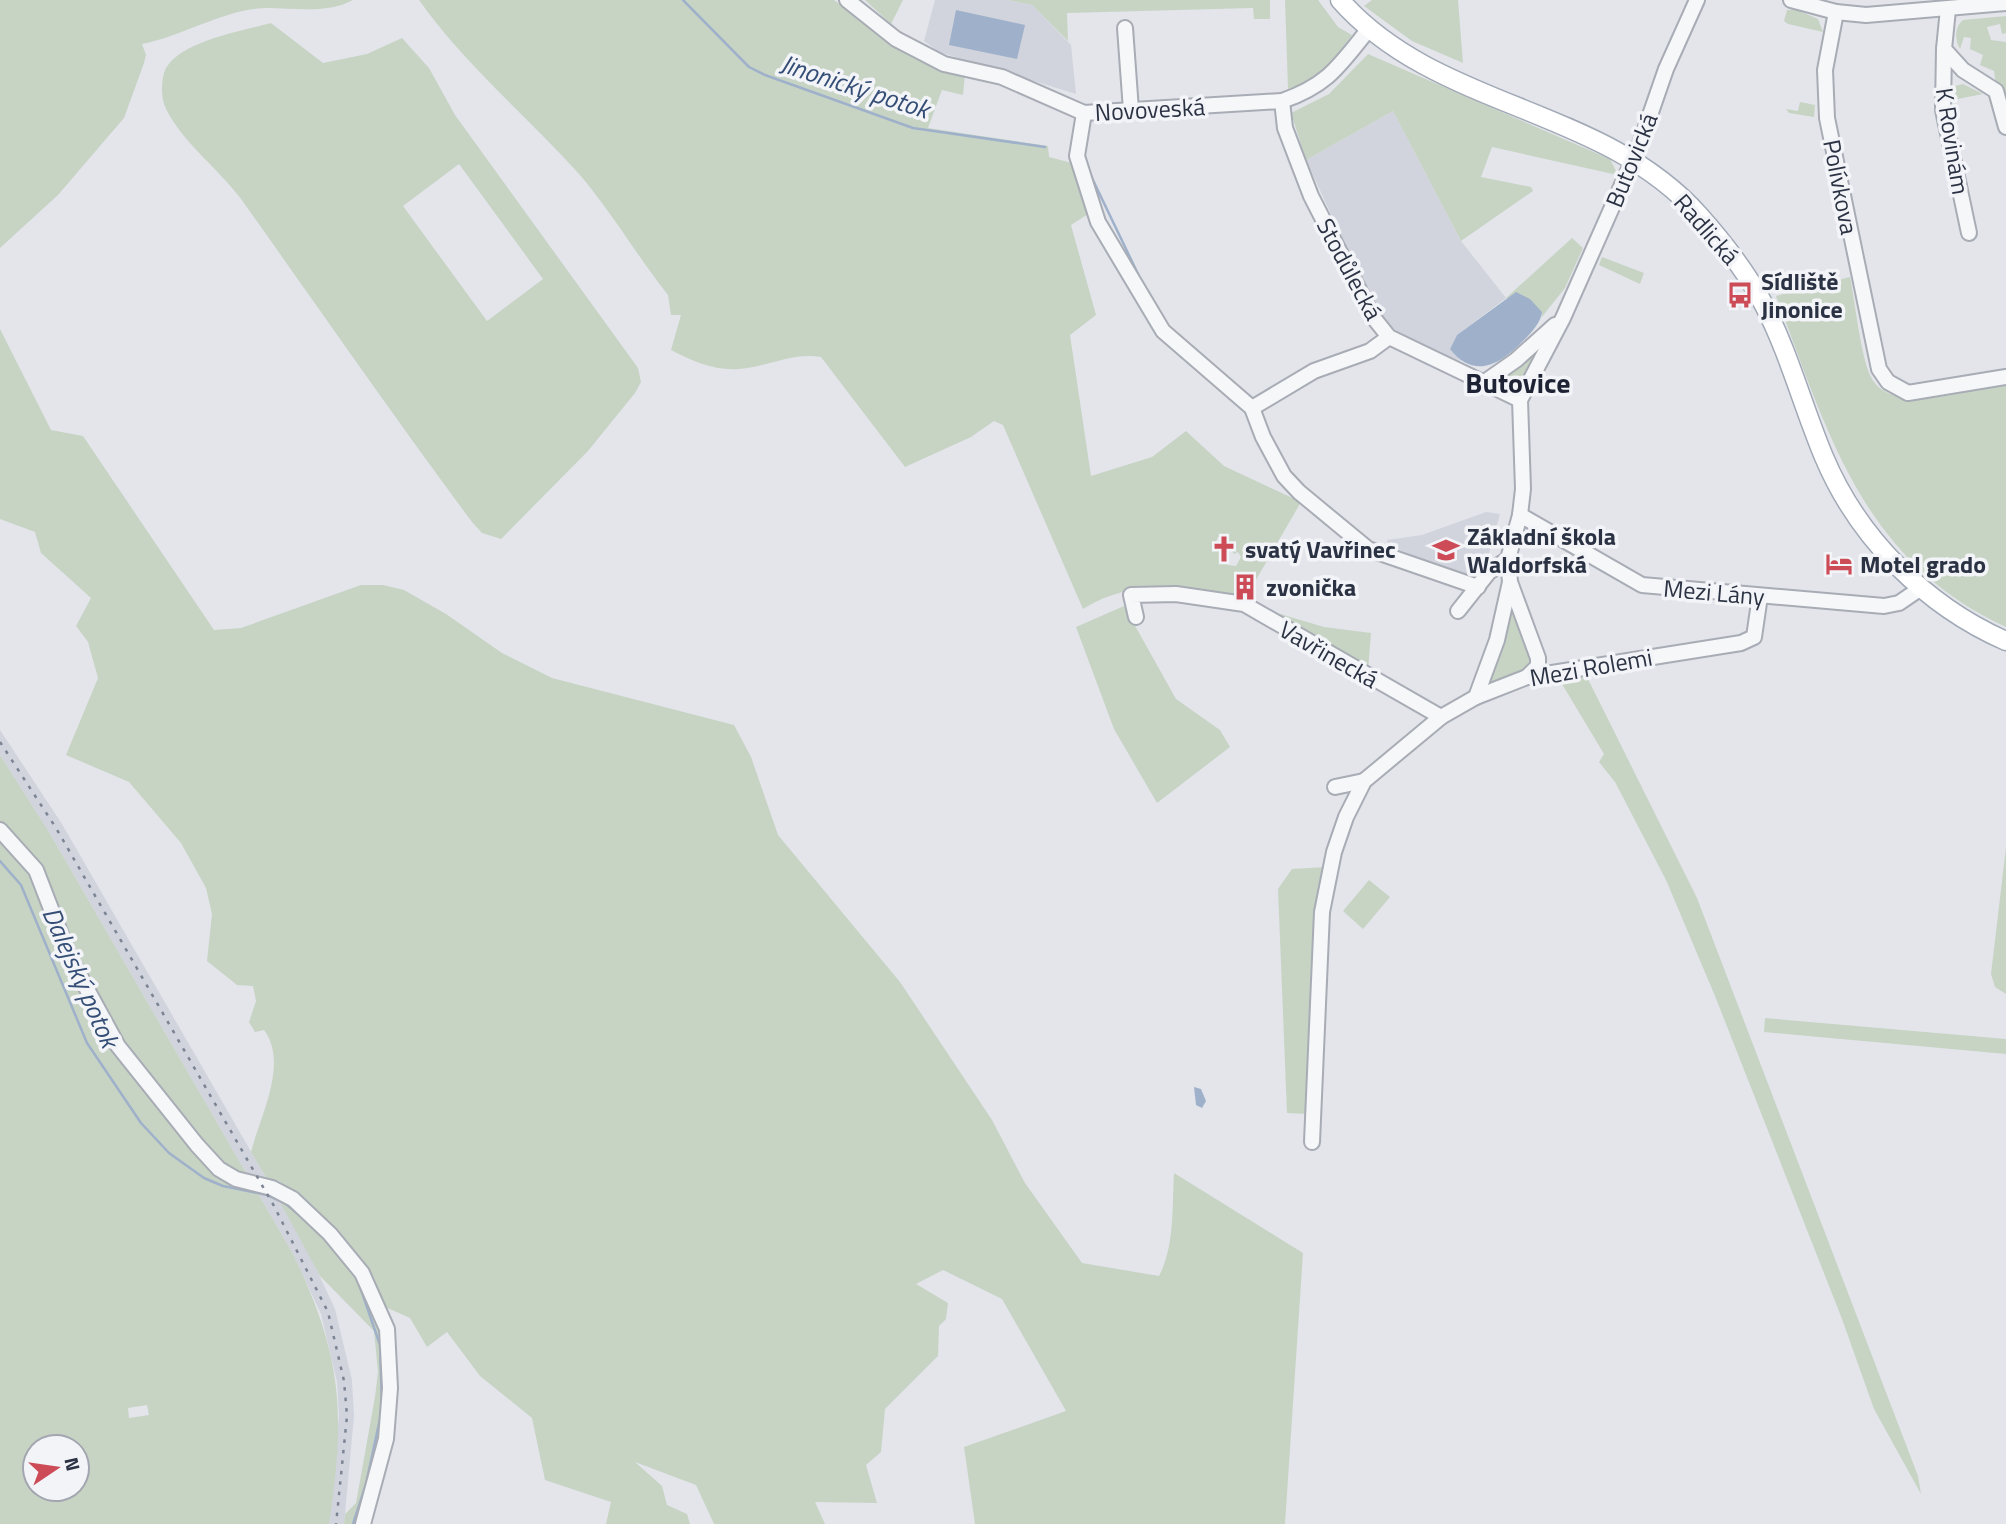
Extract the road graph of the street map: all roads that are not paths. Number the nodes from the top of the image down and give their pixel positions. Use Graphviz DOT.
graph roads {
  1 [pos="847,0"];
  2 [pos="1340,0"];
  3 [pos="1694,0"];
  4 [pos="1791,0"];
  5 [pos="1971,4"];
  6 [pos="2006,4"];
  7 [pos="1898,6"];
  8 [pos="1948,9"];
  9 [pos="1836,12"];
  10 [pos="1125,28"];
  11 [pos="1368,30"];
  12 [pos="1944,49"];
  13 [pos="1282,101"];
  14 [pos="1131,110"];
  15 [pos="1084,113"];
  16 [pos="2006,127"];
  17 [pos="1633,159"];
  18 [pos="1969,233"];
  19 [pos="1563,318"];
  20 [pos="1389,337"];
  21 [pos="2006,377"];
  22 [pos="1486,381"];
  23 [pos="1520,400"];
  24 [pos="1252,408"];
  25 [pos="1520,515"];
  26 [pos="1508,559"];
  27 [pos="1510,582"];
  28 [pos="1478,587"];
  29 [pos="1922,588"];
  30 [pos="1760,596"];
  31 [pos="1458,611"];
  32 [pos="1136,617"];
  33 [pos="2006,641"];
  34 [pos="1527,677"];
  35 [pos="1476,697"];
  36 [pos="1441,717"];
  37 [pos="1364,781"];
  38 [pos="1335,787"];
  39 [pos="0,830"];
  40 [pos="1312,1142"];
  41 [pos="363,1524"];
  1 -- 15 [label="street, Novoveská"];
  2 -- 11 [label="main road, Radlická"];
  3 -- 17 [label="street, Butovická"];
  4 -- 9 [label="street"];
  5 -- 6 [label="street"];
  5 -- 8 [label="street"];
  7 -- 8 [label="street"];
  7 -- 9 [label="street"];
  8 -- 12 [label="street, K Rovinám"];
  9 -- 21 [label="street, Polívkova"];
  10 -- 14 [label="street"];
  11 -- 13 [label="street, Novoveská"];
  11 -- 17 [label="main road, Radlická"];
  12 -- 16 [label="street"];
  12 -- 18 [label="street, K Rovinám"];
  13 -- 14 [label="street, Novoveská"];
  13 -- 20 [label="street, Stodůlecká"];
  14 -- 15 [label="street, Novoveská"];
  15 -- 24 [label="street"];
  17 -- 19 [label="street, Butovická"];
  17 -- 29 [label="main road, Radlická"];
  19 -- 22 [label="street, Butovická"];
  19 -- 23 [label="street, Butovická"];
  20 -- 22 [label="street, Stodůlecká"];
  20 -- 24 [label="street"];
  22 -- 23 [label="street, Stodůlecká"];
  23 -- 25 [label="street"];
  24 -- 28 [label="street"];
  25 -- 26 [label="street"];
  25 -- 30 [label="street, Mezi Lány"];
  26 -- 27 [label="street"];
  26 -- 28 [label="street"];
  27 -- 34 [label="street"];
  27 -- 35 [label="street"];
  28 -- 31 [label="street"];
  29 -- 30 [label="street, Mezi Lány"];
  29 -- 33 [label="main road, Radlická"];
  30 -- 34 [label="street, Mezi Rolemi"];
  32 -- 36 [label="street, Vavřinecká"];
  34 -- 35 [label="street, Mezi Rolemi"];
  35 -- 36 [label="street, Mezi Rolemi"];
  36 -- 37 [label="street, Mezi Rolemi"];
  37 -- 38 [label="street"];
  37 -- 40 [label="street, Mezi Rolemi"];
  39 -- 41 [label="street"];
}
